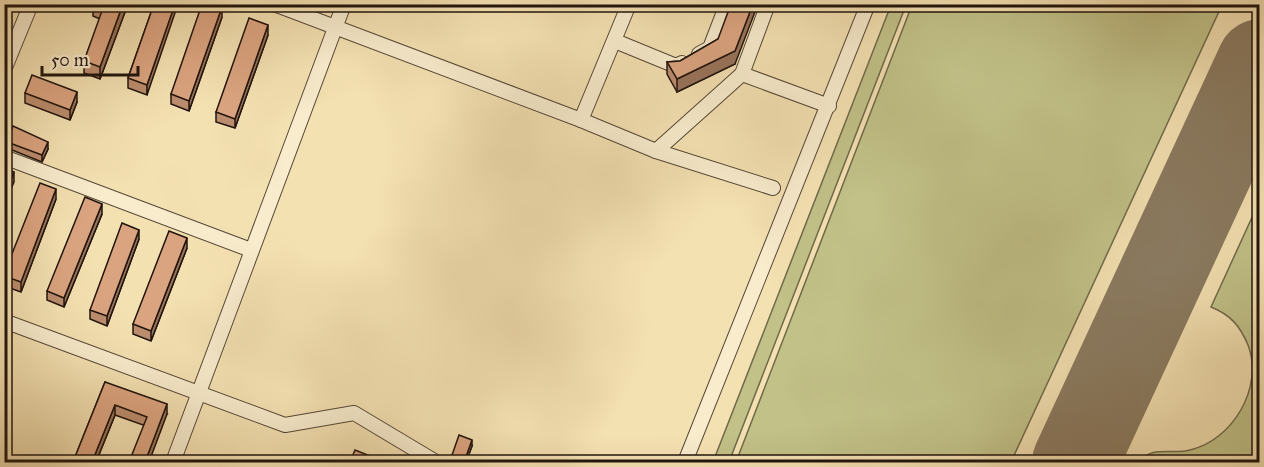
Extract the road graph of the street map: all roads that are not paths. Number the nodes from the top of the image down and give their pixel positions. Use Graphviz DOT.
graph roads {
  1 [pos="30,4"];
  2 [pos="274,4"];
  3 [pos="344,4"];
  4 [pos="629,4"];
  5 [pos="727,4"];
  6 [pos="768,4"];
  7 [pos="868,4"];
  8 [pos="335,27"];
  9 [pos="615,41"];
  10 [pos="4,70"];
  11 [pos="742,74"];
  12 [pos="829,106"];
  13 [pos="581,120"];
  14 [pos="656,151"];
  15 [pos="4,157"];
  16 [pos="773,188"];
  17 [pos="251,249"];
  18 [pos="4,321"];
  19 [pos="199,391"];
  20 [pos="173,462"];
  21 [pos="436,462"];
  22 [pos="685,462"];
  1 -- 10 [label="street"];
  2 -- 8 [label="street"];
  3 -- 8 [label="street"];
  4 -- 9 [label="street"];
  5 -- 9 [label="street"];
  6 -- 11 [label="street"];
  7 -- 12 [label="street"];
  8 -- 13 [label="street"];
  8 -- 17 [label="street"];
  9 -- 13 [label="street"];
  11 -- 12 [label="street"];
  11 -- 14 [label="street"];
  12 -- 22 [label="street"];
  13 -- 14 [label="street"];
  14 -- 16 [label="street"];
  15 -- 17 [label="street"];
  17 -- 19 [label="street"];
  18 -- 19 [label="street"];
  19 -- 20 [label="street"];
  19 -- 21 [label="street"];
}
